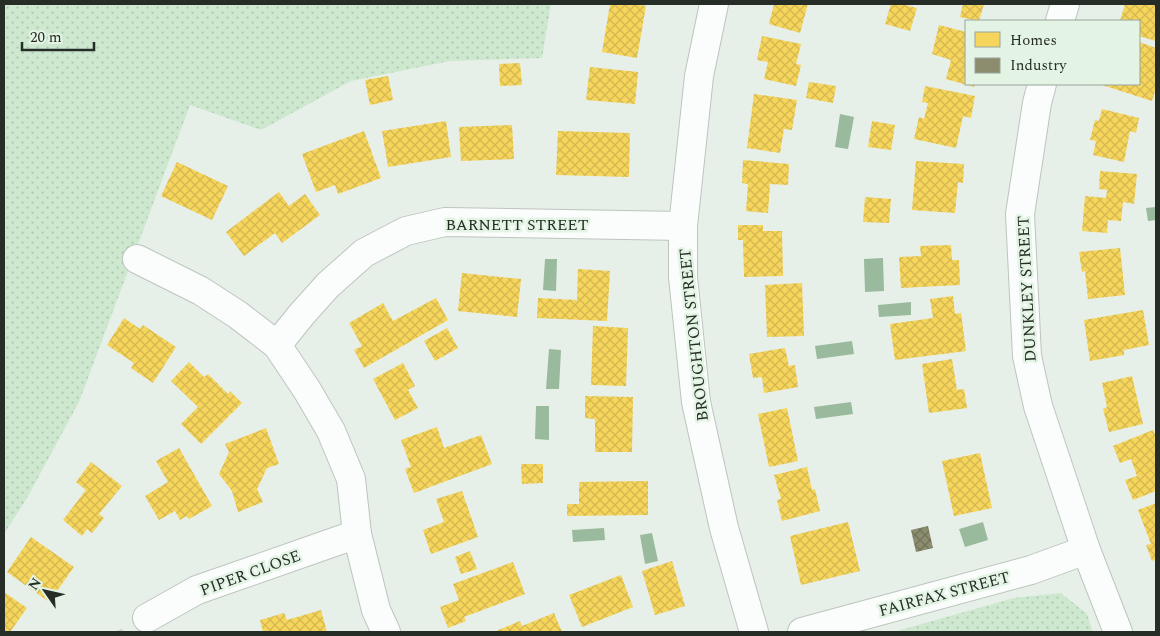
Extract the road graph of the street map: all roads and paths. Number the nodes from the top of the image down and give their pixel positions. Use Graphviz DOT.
graph roads {
  1 [pos="714,4"];
  2 [pos="1065,4"];
  3 [pos="1060,20"];
  4 [pos="1042,85"];
  5 [pos="683,226"];
  6 [pos="138,259"];
  7 [pos="277,345"];
  8 [pos="357,534"];
  9 [pos="1086,550"];
  10 [pos="147,618"];
  11 [pos="386,632"];
  12 [pos="754,632"];
  13 [pos="802,632"];
  14 [pos="1118,632"];
  1 -- 5 [label="street, BROUGHTON STREET"];
  2 -- 3 [label="street"];
  4 -- 9 [label="street, DUNKLEY STREET"];
  5 -- 7 [label="street, BARNETT STREET"];
  5 -- 12 [label="street, BROUGHTON STREET"];
  6 -- 7 [label="street"];
  7 -- 8 [label="street"];
  8 -- 10 [label="street, PIPER CLOSE"];
  8 -- 11 [label="street"];
  9 -- 13 [label="street, FAIRFAX STREET"];
  9 -- 14 [label="street, DUNKLEY STREET"];
}
